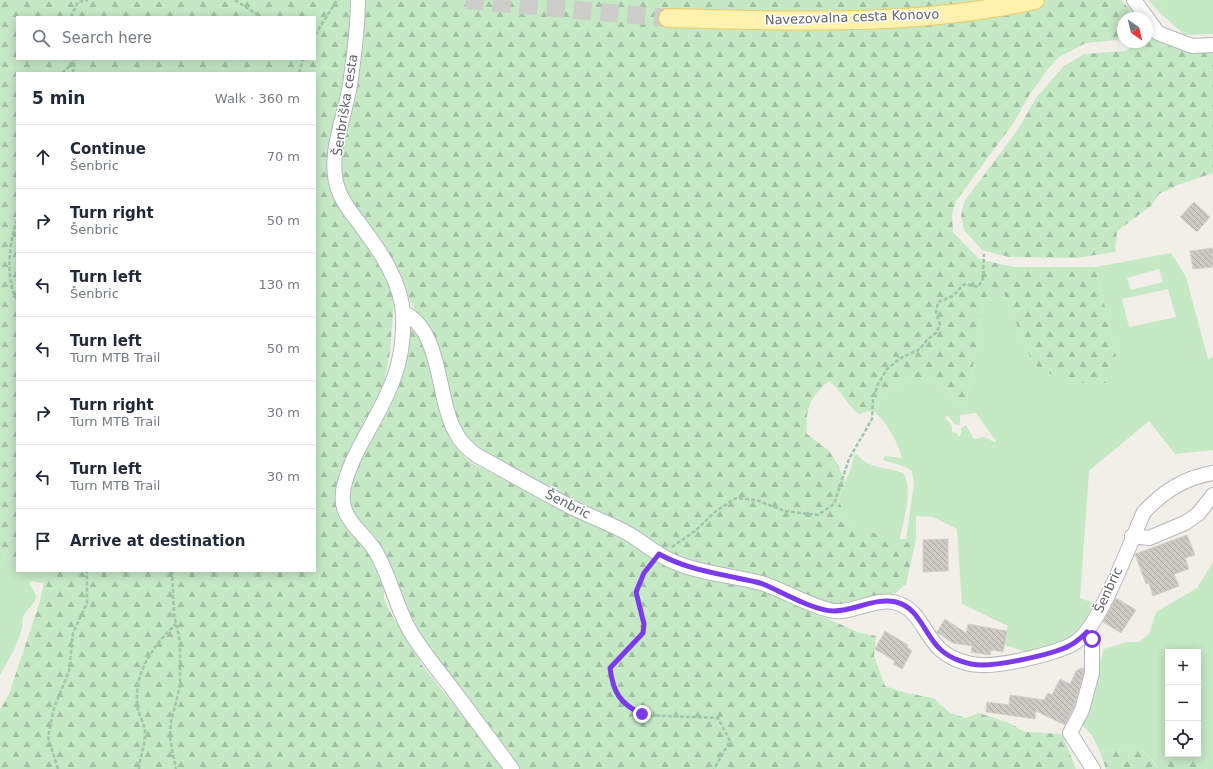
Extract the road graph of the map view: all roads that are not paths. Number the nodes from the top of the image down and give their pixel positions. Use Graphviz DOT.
graph roads {
  1 [pos="358,0"];
  2 [pos="1035,0"];
  3 [pos="1134,0"];
  4 [pos="668,18"];
  5 [pos="1213,45"];
  6 [pos="403,312"];
  7 [pos="1213,473"];
  8 [pos="1213,495"];
  9 [pos="1132,536"];
  10 [pos="1087,632"];
  11 [pos="512,769"];
  12 [pos="1093,769"];
  1 -- 6 [label="street, Šenbriška cesta"];
  2 -- 4 [label="main road, Navezovalna cesta Konovo"];
  3 -- 5 [label="street"];
  6 -- 10 [label="street, Šenbric"];
  6 -- 11 [label="street"];
  7 -- 9 [label="street, Šenbric"];
  8 -- 9 [label="street"];
  9 -- 10 [label="street, Šenbric"];
  10 -- 12 [label="street"];
}
